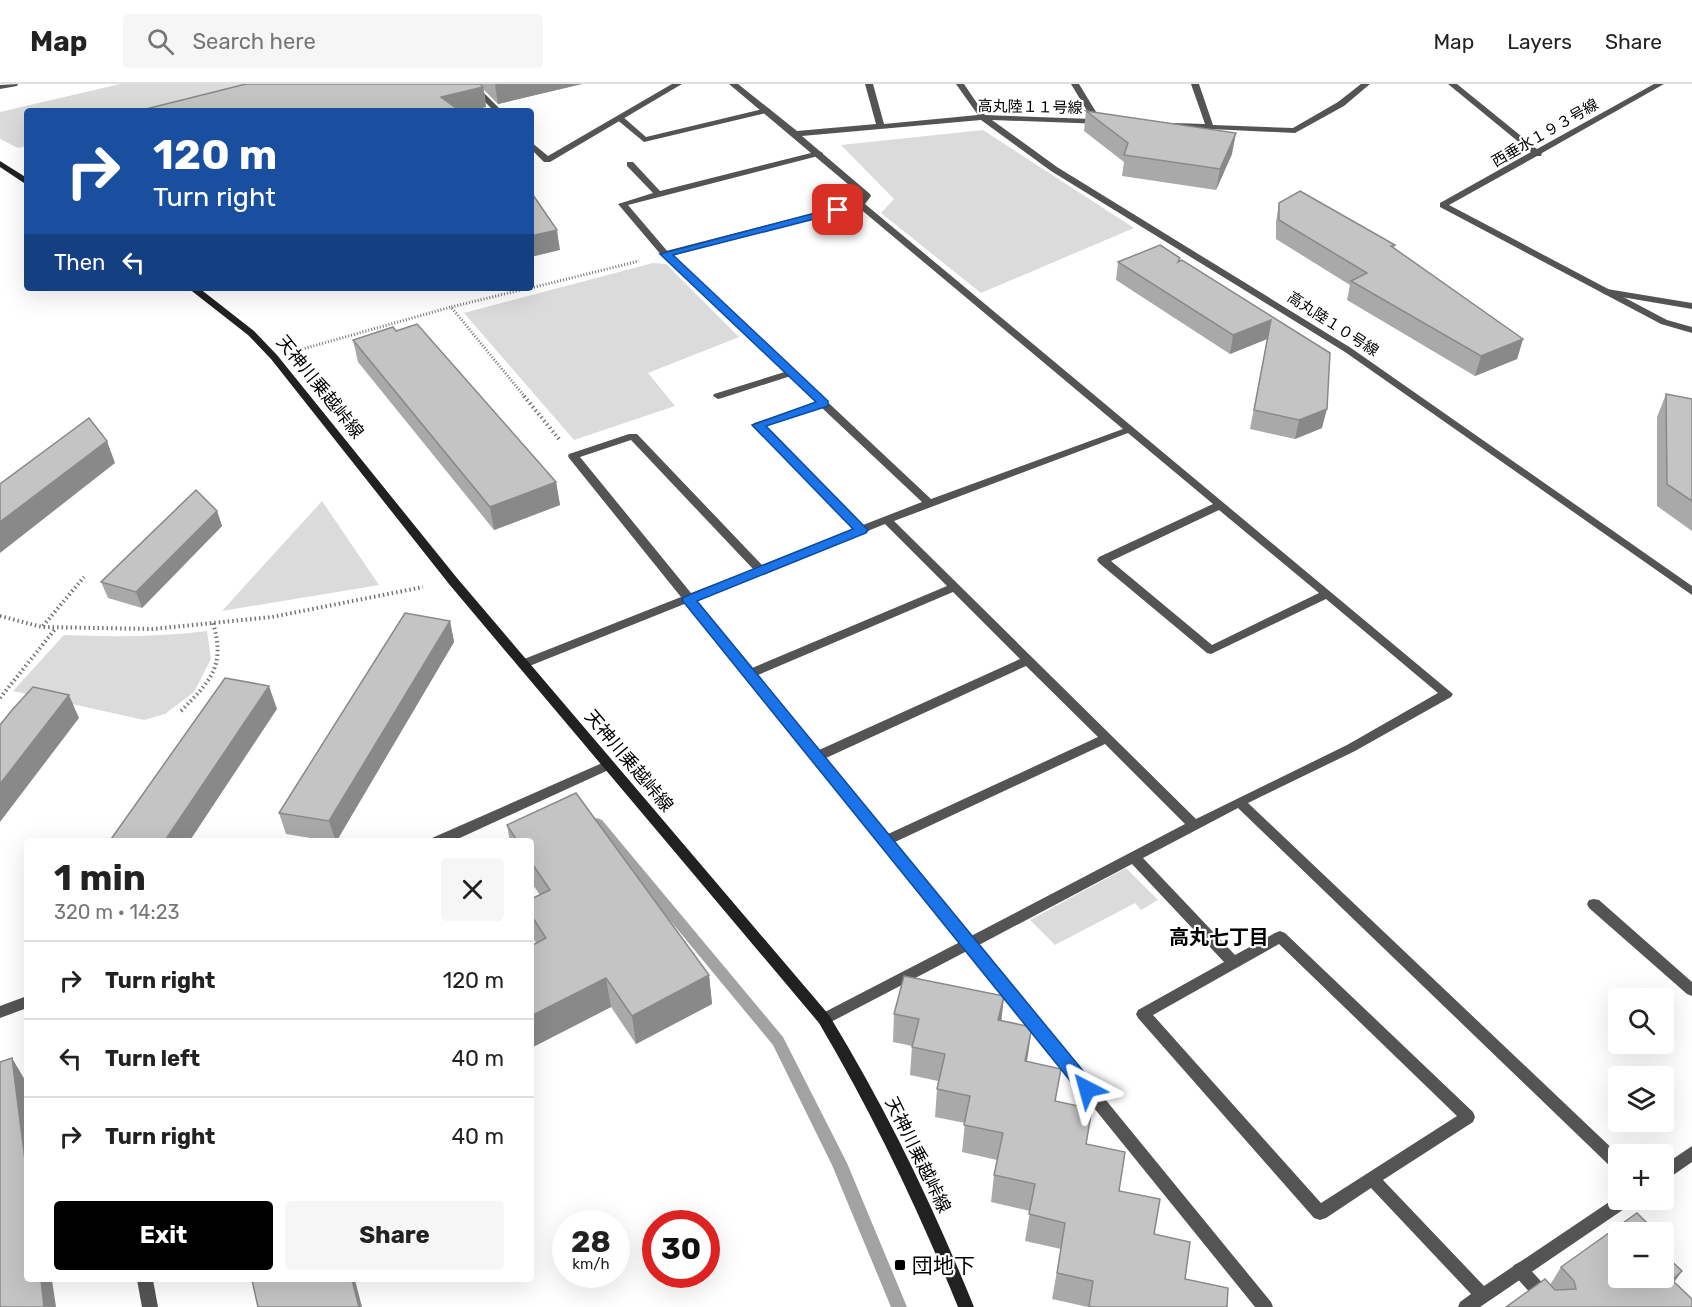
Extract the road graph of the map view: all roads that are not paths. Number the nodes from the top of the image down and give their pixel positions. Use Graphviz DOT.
graph roads {
  1 [pos="14,84"];
  2 [pos="471,84"];
  3 [pos="678,84"];
  4 [pos="733,84"];
  5 [pos="869,84"];
  6 [pos="960,84"];
  7 [pos="1075,84"];
  8 [pos="1195,84"];
  9 [pos="1366,84"];
  10 [pos="1452,84"];
  11 [pos="1660,84"];
  12 [pos="0,87"];
  13 [pos="495,108"];
  14 [pos="767,110"];
  15 [pos="984,117"];
  16 [pos="619,118"];
  17 [pos="1098,122"];
  18 [pos="1109,122"];
  19 [pos="1166,125"];
  20 [pos="881,127"];
  21 [pos="1210,127"];
  22 [pos="795,134"];
  23 [pos="534,147"];
  24 [pos="819,153"];
  25 [pos="1538,154"];
  26 [pos="0,164"];
  27 [pos="630,164"];
  28 [pos="24,180"];
  29 [pos="658,194"];
  30 [pos="860,204"];
  31 [pos="666,254"];
  32 [pos="197,291"];
  33 [pos="1607,292"];
  34 [pos="1692,306"];
  35 [pos="1692,330"];
  36 [pos="791,373"];
  37 [pos="718,396"];
  38 [pos="824,404"];
  39 [pos="1128,430"];
  40 [pos="929,503"];
  41 [pos="1220,505"];
  42 [pos="887,520"];
  43 [pos="862,530"];
  44 [pos="761,571"];
  45 [pos="954,587"];
  46 [pos="1692,591"];
  47 [pos="1327,594"];
  48 [pos="689,600"];
  49 [pos="1028,660"];
  50 [pos="523,664"];
  51 [pos="750,674"];
  52 [pos="1107,738"];
  53 [pos="816,757"];
  54 [pos="609,765"];
  55 [pos="1239,802"];
  56 [pos="1194,825"];
  57 [pos="446,838"];
  58 [pos="885,841"];
  59 [pos="1134,857"];
  60 [pos="1594,904"];
  61 [pos="969,943"];
  62 [pos="1234,963"];
  63 [pos="1692,990"];
  64 [pos="24,1003"];
  65 [pos="0,1012"];
  66 [pos="824,1019"];
  67 [pos="1692,1153"];
  68 [pos="1608,1154"];
  69 [pos="1674,1166"];
  70 [pos="1372,1179"];
  71 [pos="1610,1210"];
  72 [pos="1520,1270"];
  73 [pos="146,1282"];
  74 [pos="1483,1296"];
  75 [pos="150,1307"];
  76 [pos="966,1307"];
  77 [pos="1265,1307"];
  78 [pos="1466,1307"];
  79 [pos="1554,1307"];
  1 -- 12 [label="street"];
  2 -- 13 [label="street"];
  3 -- 16 [label="street"];
  4 -- 14 [label="street"];
  5 -- 20 [label="street"];
  6 -- 15 [label="street, 高丸陸１０号線"];
  7 -- 17 [label="street"];
  8 -- 21 [label="street"];
  9 -- 21 [label="street"];
  10 -- 25 [label="street"];
  11 -- 25 [label="street, 西垂水１９３号線"];
  14 -- 16 [label="street"];
  14 -- 22 [label="street"];
  15 -- 17 [label="street, 高丸陸１１号線"];
  15 -- 20 [label="street, 高丸陸１１号線"];
  15 -- 46 [label="street, 高丸陸１０号線"];
  16 -- 23 [label="street"];
  17 -- 18 [label="street, 高丸陸１１号線"];
  19 -- 21 [label="street"];
  20 -- 22 [label="street, 高丸陸１１号線"];
  22 -- 24 [label="street"];
  24 -- 29 [label="street"];
  24 -- 30 [label="street"];
  25 -- 33 [label="street, 西垂水１９３号線"];
  26 -- 28 [label="street"];
  27 -- 29 [label="street"];
  29 -- 31 [label="street"];
  30 -- 31 [label="street"];
  30 -- 39 [label="street"];
  31 -- 36 [label="street"];
  32 -- 50 [label="street, 天神川乗越峠線"];
  33 -- 34 [label="street"];
  33 -- 35 [label="street"];
  36 -- 37 [label="street"];
  36 -- 38 [label="street"];
  38 -- 40 [label="street"];
  38 -- 43 [label="street"];
  39 -- 40 [label="street"];
  39 -- 41 [label="street"];
  40 -- 42 [label="street"];
  41 -- 47 [label="street"];
  41 -- 47 [label="street"];
  42 -- 43 [label="street"];
  42 -- 45 [label="street"];
  43 -- 44 [label="street"];
  44 -- 48 [label="street"];
  44 -- 48 [label="street"];
  45 -- 49 [label="street"];
  45 -- 51 [label="street"];
  47 -- 55 [label="street"];
  48 -- 50 [label="street"];
  48 -- 51 [label="street"];
  49 -- 52 [label="street"];
  49 -- 53 [label="street"];
  50 -- 54 [label="street, 天神川乗越峠線"];
  51 -- 53 [label="street"];
  52 -- 56 [label="street"];
  52 -- 58 [label="street"];
  53 -- 58 [label="street"];
  54 -- 57 [label="street"];
  54 -- 66 [label="street, 天神川乗越峠線"];
  55 -- 56 [label="street"];
  55 -- 68 [label="street"];
  56 -- 59 [label="street"];
  58 -- 61 [label="street"];
  59 -- 61 [label="street"];
  59 -- 62 [label="street"];
  60 -- 63 [label="street"];
  61 -- 66 [label="street"];
  61 -- 77 [label="street"];
  62 -- 70 [label="street"];
  62 -- 70 [label="street"];
  64 -- 65 [label="street"];
  66 -- 76 [label="street, 天神川乗越峠線"];
  67 -- 69 [label="street"];
  70 -- 74 [label="street"];
  71 -- 72 [label="street"];
  72 -- 74 [label="street"];
  72 -- 79 [label="street"];
  73 -- 75 [label="street"];
  74 -- 78 [label="street"];
}
